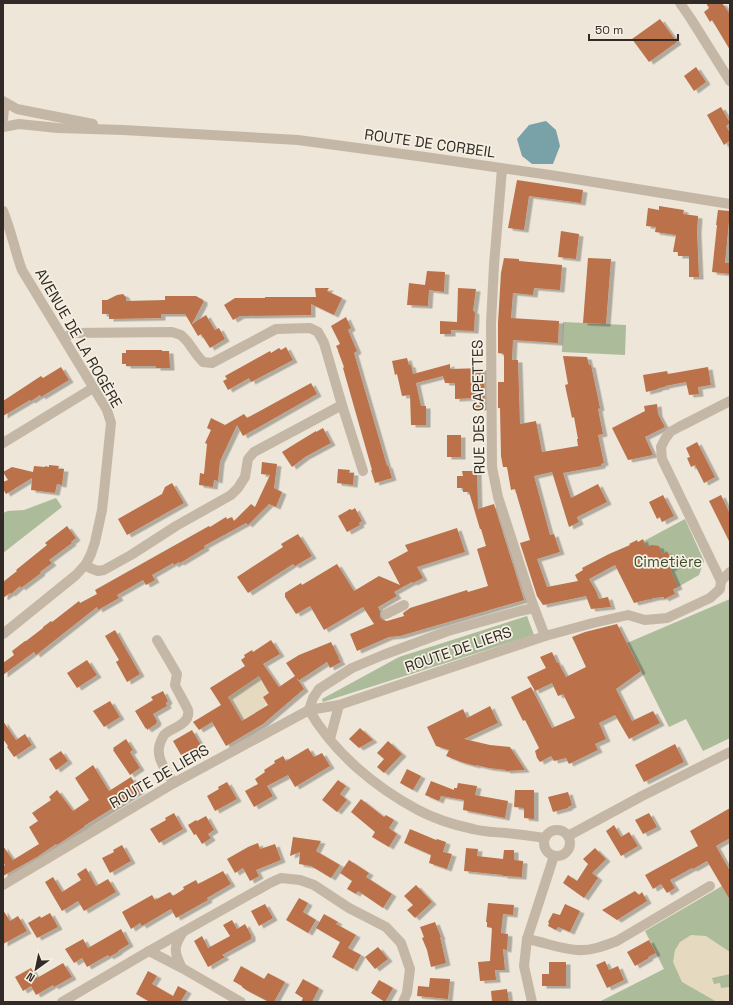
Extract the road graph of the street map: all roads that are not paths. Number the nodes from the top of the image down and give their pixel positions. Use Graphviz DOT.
graph roads {
  1 [pos="680,3"];
  2 [pos="730,81"];
  3 [pos="3,101"];
  4 [pos="3,106"];
  5 [pos="3,119"];
  6 [pos="3,126"];
  7 [pos="123,130"];
  8 [pos="502,169"];
  9 [pos="730,204"];
  10 [pos="3,211"];
  11 [pos="64,338"];
  12 [pos="93,388"];
  13 [pos="730,401"];
  14 [pos="342,405"];
  15 [pos="3,443"];
  16 [pos="363,471"];
  17 [pos="86,564"];
  18 [pos="730,572"];
  19 [pos="725,581"];
  20 [pos="404,605"];
  21 [pos="534,608"];
  22 [pos="386,614"];
  23 [pos="3,634"];
  24 [pos="545,636"];
  25 [pos="157,640"];
  26 [pos="338,705"];
  27 [pos="309,710"];
  28 [pos="330,739"];
  29 [pos="730,752"];
  30 [pos="174,783"];
  31 [pos="568,836"];
  32 [pos="545,838"];
  33 [pos="554,856"];
  34 [pos="3,884"];
  35 [pos="710,886"];
  36 [pos="183,932"];
  37 [pos="528,939"];
  38 [pos="149,951"];
  39 [pos="182,968"];
  40 [pos="62,1002"];
  41 [pos="241,1002"];
  42 [pos="403,1002"];
  43 [pos="532,1002"];
  1 -- 2 [label="street"];
  3 -- 7 [label="street, ROUTE DE CORBEIL"];
  4 -- 5 [label="street"];
  6 -- 7 [label="street, ROUTE DE CORBEIL"];
  7 -- 8 [label="street, ROUTE DE CORBEIL"];
  8 -- 9 [label="street, ROUTE DE CORBEIL"];
  8 -- 21 [label="street, RUE DES CAPETTES"];
  10 -- 11 [label="street, AVENUE DE LA ROGÈRE"];
  11 -- 12 [label="street, AVENUE DE LA ROGÈRE"];
  11 -- 14 [label="street"];
  12 -- 15 [label="street"];
  12 -- 17 [label="street, AVENUE DE LA ROGÈRE"];
  13 -- 19 [label="street"];
  14 -- 16 [label="street"];
  14 -- 17 [label="street"];
  17 -- 23 [label="street, AVENUE DE LA ROGÈRE"];
  18 -- 19 [label="street, ROUTE DE LIERS"];
  19 -- 24 [label="street, ROUTE DE LIERS"];
  20 -- 22 [label="street"];
  21 -- 24 [label="street, RUE DES CAPETTES"];
  21 -- 27 [label="street"];
  24 -- 26 [label="street, ROUTE DE LIERS"];
  25 -- 30 [label="street"];
  26 -- 27 [label="street, ROUTE DE LIERS"];
  26 -- 28 [label="street"];
  27 -- 28 [label="street"];
  27 -- 30 [label="street, ROUTE DE LIERS"];
  28 -- 32 [label="street"];
  29 -- 31 [label="street"];
  30 -- 34 [label="street, ROUTE DE LIERS"];
  31 -- 32 [label="street"];
  31 -- 33 [label="street"];
  32 -- 33 [label="street"];
  33 -- 37 [label="street"];
  35 -- 37 [label="street"];
  36 -- 38 [label="street"];
  36 -- 39 [label="street"];
  36 -- 42 [label="street"];
  37 -- 43 [label="street"];
  38 -- 39 [label="street"];
  38 -- 40 [label="street"];
  39 -- 41 [label="street"];
}
